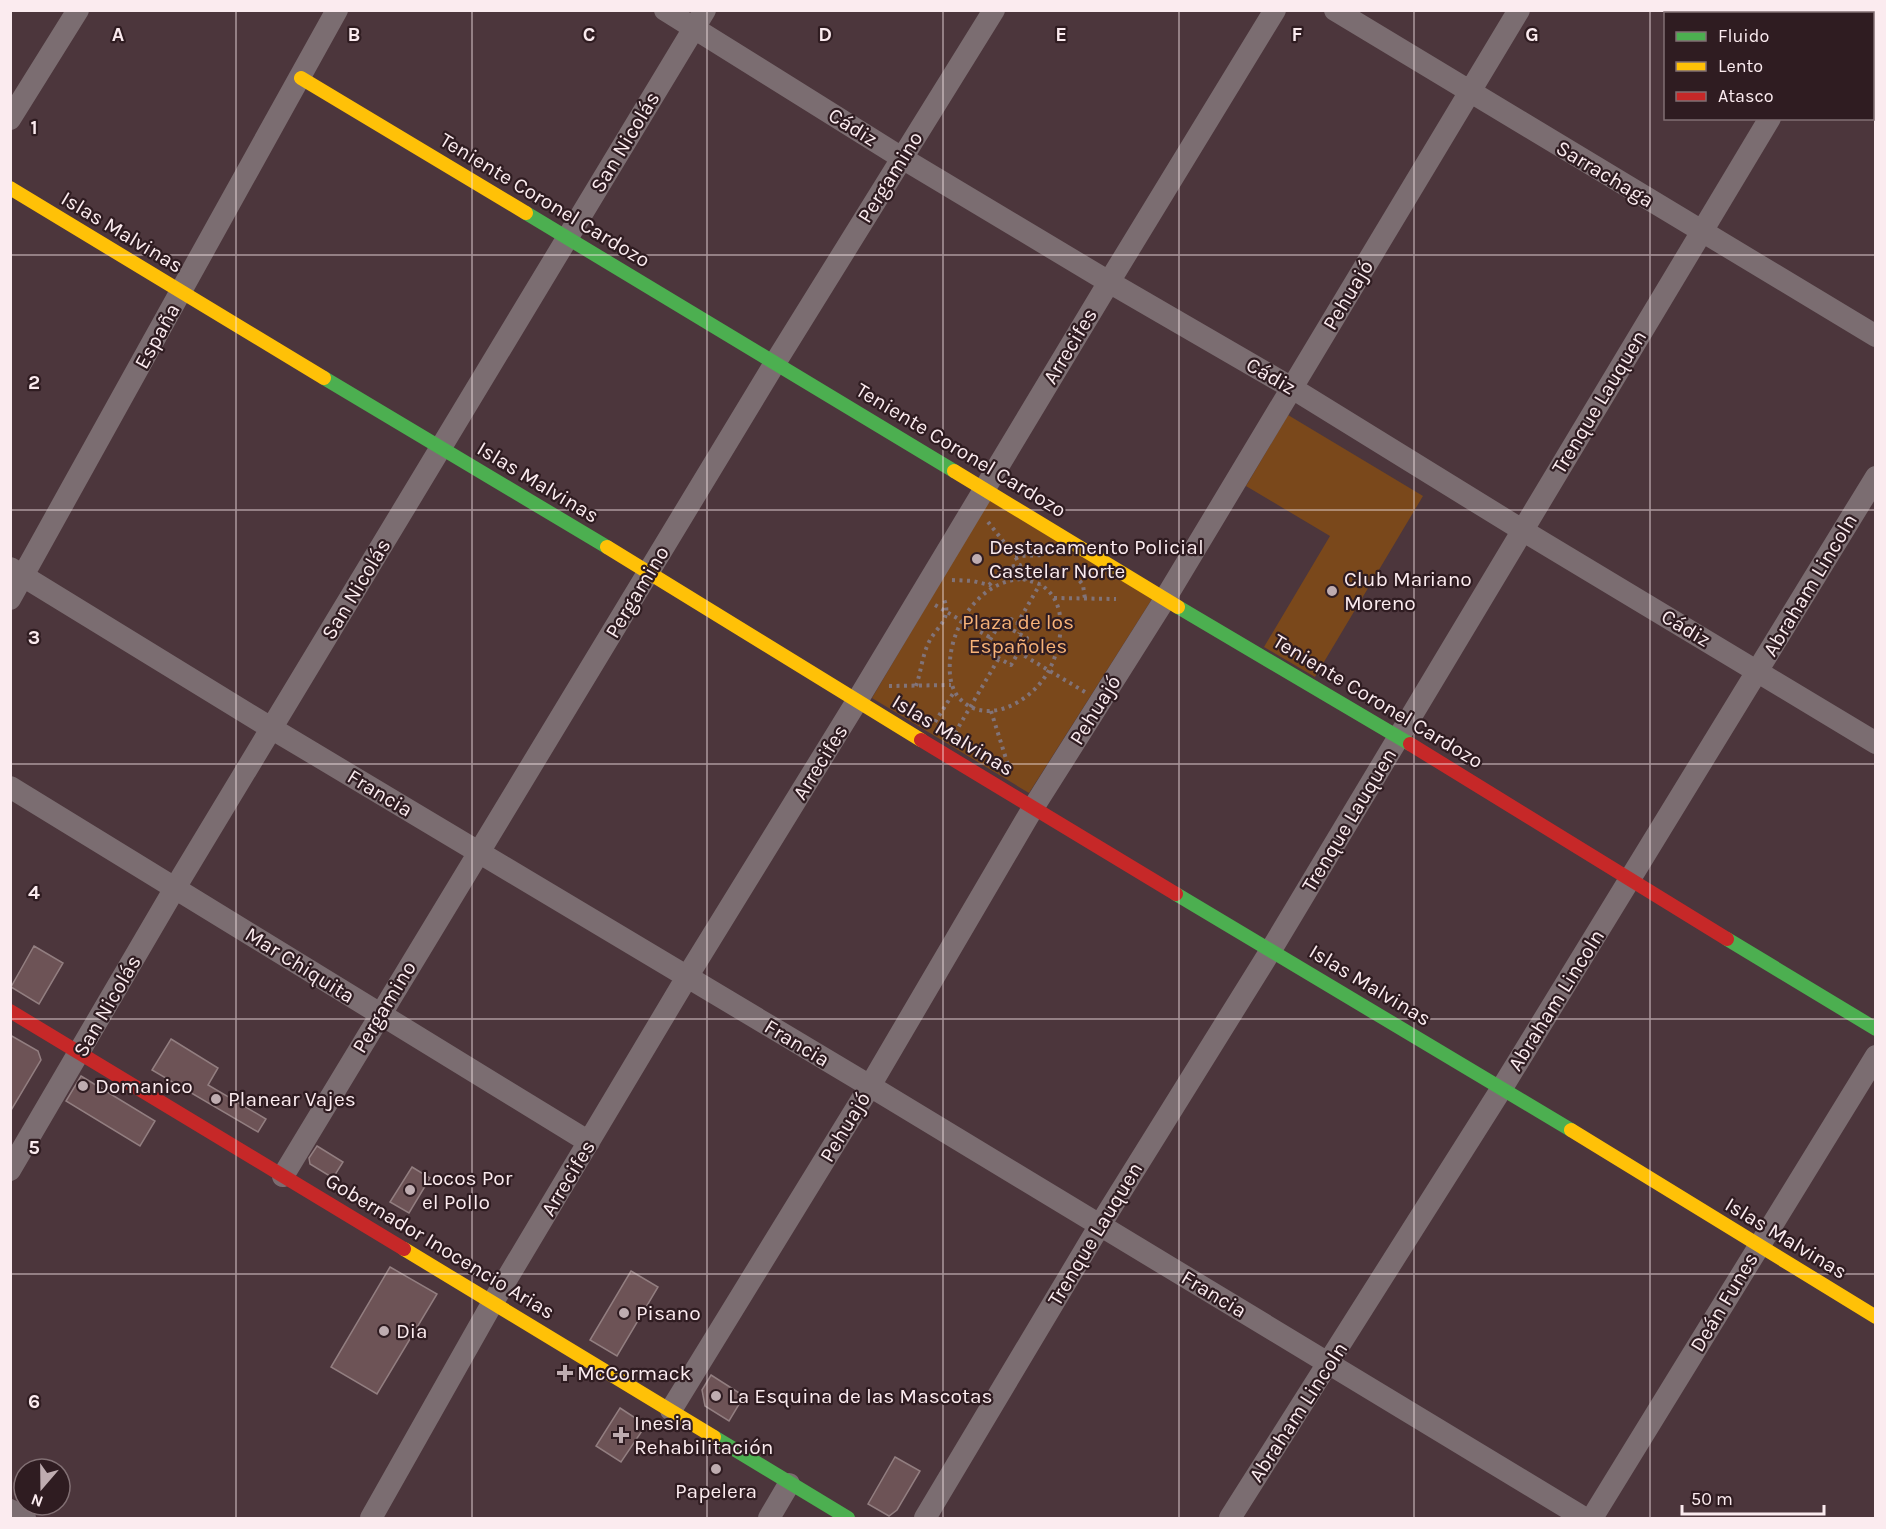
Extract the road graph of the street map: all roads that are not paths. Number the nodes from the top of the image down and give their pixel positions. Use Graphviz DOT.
graph roads {
  1 [pos="78,10"];
  2 [pos="337,10"];
  3 [pos="665,10"];
  4 [pos="994,10"];
  5 [pos="1275,10"];
  6 [pos="1335,10"];
  7 [pos="1519,10"];
  8 [pos="700,20"];
  9 [pos="301,78"];
  10 [pos="1470,93"];
  11 [pos="10,119"];
  12 [pos="1769,120"];
  13 [pos="902,158"];
  14 [pos="10,188"];
  15 [pos="1702,231"];
  16 [pos="567,238"];
  17 [pos="1109,282"];
  18 [pos="181,293"];
  19 [pos="1875,336"];
  20 [pos="776,363"];
  21 [pos="1292,388"];
  22 [pos="441,449"];
  23 [pos="1875,477"];
  24 [pos="986,489"];
  25 [pos="1522,530"];
  26 [pos="17,572"];
  27 [pos="650,573"];
  28 [pos="10,599"];
  29 [pos="1165,599"];
  30 [pos="1757,671"];
  31 [pos="862,694"];
  32 [pos="271,728"];
  33 [pos="1399,737"];
  34 [pos="1875,743"];
  35 [pos="10,787"];
  36 [pos="1033,808"];
  37 [pos="478,852"];
  38 [pos="1630,880"];
  39 [pos="175,888"];
  40 [pos="1271,950"];
  41 [pos="687,977"];
  42 [pos="10,1011"];
  43 [pos="380,1014"];
  44 [pos="1875,1029"];
  45 [pos="80,1053"];
  46 [pos="1875,1056"];
  47 [pos="870,1086"];
  48 [pos="1502,1088"];
  49 [pos="589,1142"];
  50 [pos="10,1170"];
  51 [pos="283,1176"];
  52 [pos="1100,1225"];
  53 [pos="1758,1246"];
  54 [pos="493,1302"];
  55 [pos="1875,1317"];
  56 [pos="1329,1364"];
  57 [pos="671,1410"];
  58 [pos="789,1484"];
  59 [pos="10,1510"];
  60 [pos="25,1518"];
  61 [pos="371,1518"];
  62 [pos="769,1518"];
  63 [pos="848,1518"];
  64 [pos="925,1518"];
  65 [pos="1230,1518"];
  66 [pos="1584,1518"];
  67 [pos="1592,1518"];
  1 -- 11 [label="street"];
  2 -- 9 [label="street, España"];
  3 -- 8 [label="street, Cádiz"];
  4 -- 13 [label="street, Pergamino"];
  5 -- 17 [label="street, Arrecifes"];
  6 -- 10 [label="street, Sarrachaga"];
  7 -- 10 [label="street, Pehuajó"];
  8 -- 13 [label="street, Cádiz"];
  8 -- 16 [label="street, San Nicolás"];
  9 -- 16 [label="street, Teniente Coronel Cardozo"];
  9 -- 18 [label="street, España"];
  10 -- 15 [label="street, Sarrachaga"];
  10 -- 21 [label="street, Pehuajó"];
  12 -- 15 [label="street, Trenque Lauquen"];
  13 -- 17 [label="street, Cádiz"];
  13 -- 20 [label="street, Pergamino"];
  14 -- 18 [label="street, Islas Malvinas"];
  15 -- 19 [label="street, Sarrachaga"];
  15 -- 25 [label="street, Trenque Lauquen"];
  16 -- 20 [label="street, Teniente Coronel Cardozo"];
  16 -- 22 [label="street, San Nicolás"];
  17 -- 21 [label="street, Cádiz"];
  17 -- 24 [label="street, Arrecifes"];
  18 -- 22 [label="street, Islas Malvinas"];
  18 -- 26 [label="street, España"];
  20 -- 24 [label="street, Teniente Coronel Cardozo"];
  20 -- 27 [label="street, Pergamino"];
  21 -- 25 [label="street, Cádiz"];
  21 -- 29 [label="street, Pehuajó"];
  22 -- 27 [label="street, Islas Malvinas"];
  22 -- 32 [label="street, San Nicolás"];
  23 -- 30 [label="street, Abraham Lincoln"];
  24 -- 29 [label="street, Teniente Coronel Cardozo"];
  24 -- 31 [label="street, Arrecifes"];
  25 -- 30 [label="street, Cádiz"];
  25 -- 33 [label="street, Trenque Lauquen"];
  26 -- 28 [label="street, España"];
  26 -- 32 [label="street, Francia"];
  27 -- 31 [label="street, Islas Malvinas"];
  27 -- 37 [label="street, Pergamino"];
  29 -- 33 [label="street, Teniente Coronel Cardozo"];
  29 -- 36 [label="street, Pehuajó"];
  30 -- 34 [label="street, Cádiz"];
  30 -- 38 [label="street, Abraham Lincoln"];
  31 -- 36 [label="street, Islas Malvinas"];
  31 -- 41 [label="street, Arrecifes"];
  32 -- 37 [label="street, Francia"];
  32 -- 39 [label="street, San Nicolás"];
  33 -- 38 [label="street, Teniente Coronel Cardozo"];
  33 -- 40 [label="street, Trenque Lauquen"];
  35 -- 39 [label="street, Mar Chiquita"];
  36 -- 40 [label="street, Islas Malvinas"];
  36 -- 47 [label="street, Pehuajó"];
  37 -- 41 [label="street, Francia"];
  37 -- 43 [label="street, Pergamino"];
  38 -- 44 [label="street, Teniente Coronel Cardozo"];
  38 -- 48 [label="street, Abraham Lincoln"];
  39 -- 43 [label="street, Mar Chiquita"];
  39 -- 45 [label="street, San Nicolás"];
  40 -- 48 [label="street, Islas Malvinas"];
  40 -- 52 [label="street, Trenque Lauquen"];
  41 -- 47 [label="street, Francia"];
  41 -- 49 [label="street, Arrecifes"];
  42 -- 45 [label="street, Gobernador Inocencio Arias"];
  43 -- 49 [label="street, Mar Chiquita"];
  43 -- 51 [label="street, Pergamino"];
  45 -- 50 [label="street, San Nicolás"];
  45 -- 51 [label="street, Gobernador Inocencio Arias"];
  46 -- 53 [label="street, Deán Funes"];
  47 -- 52 [label="street, Francia"];
  47 -- 57 [label="street, Pehuajó"];
  48 -- 53 [label="street, Islas Malvinas"];
  48 -- 56 [label="street, Abraham Lincoln"];
  49 -- 54 [label="street, Arrecifes"];
  51 -- 54 [label="street, Gobernador Inocencio Arias"];
  52 -- 56 [label="street, Francia"];
  52 -- 64 [label="street, Trenque Lauquen"];
  53 -- 55 [label="street, Islas Malvinas"];
  53 -- 67 [label="street, Deán Funes"];
  54 -- 57 [label="street, Gobernador Inocencio Arias"];
  54 -- 61 [label="street, Arrecifes"];
  56 -- 65 [label="street, Abraham Lincoln"];
  56 -- 66 [label="street, Francia"];
  57 -- 58 [label="street, Gobernador Inocencio Arias"];
  58 -- 62 [label="street"];
  58 -- 63 [label="street, Gobernador Inocencio Arias"];
  59 -- 60 [label="street"];
}
